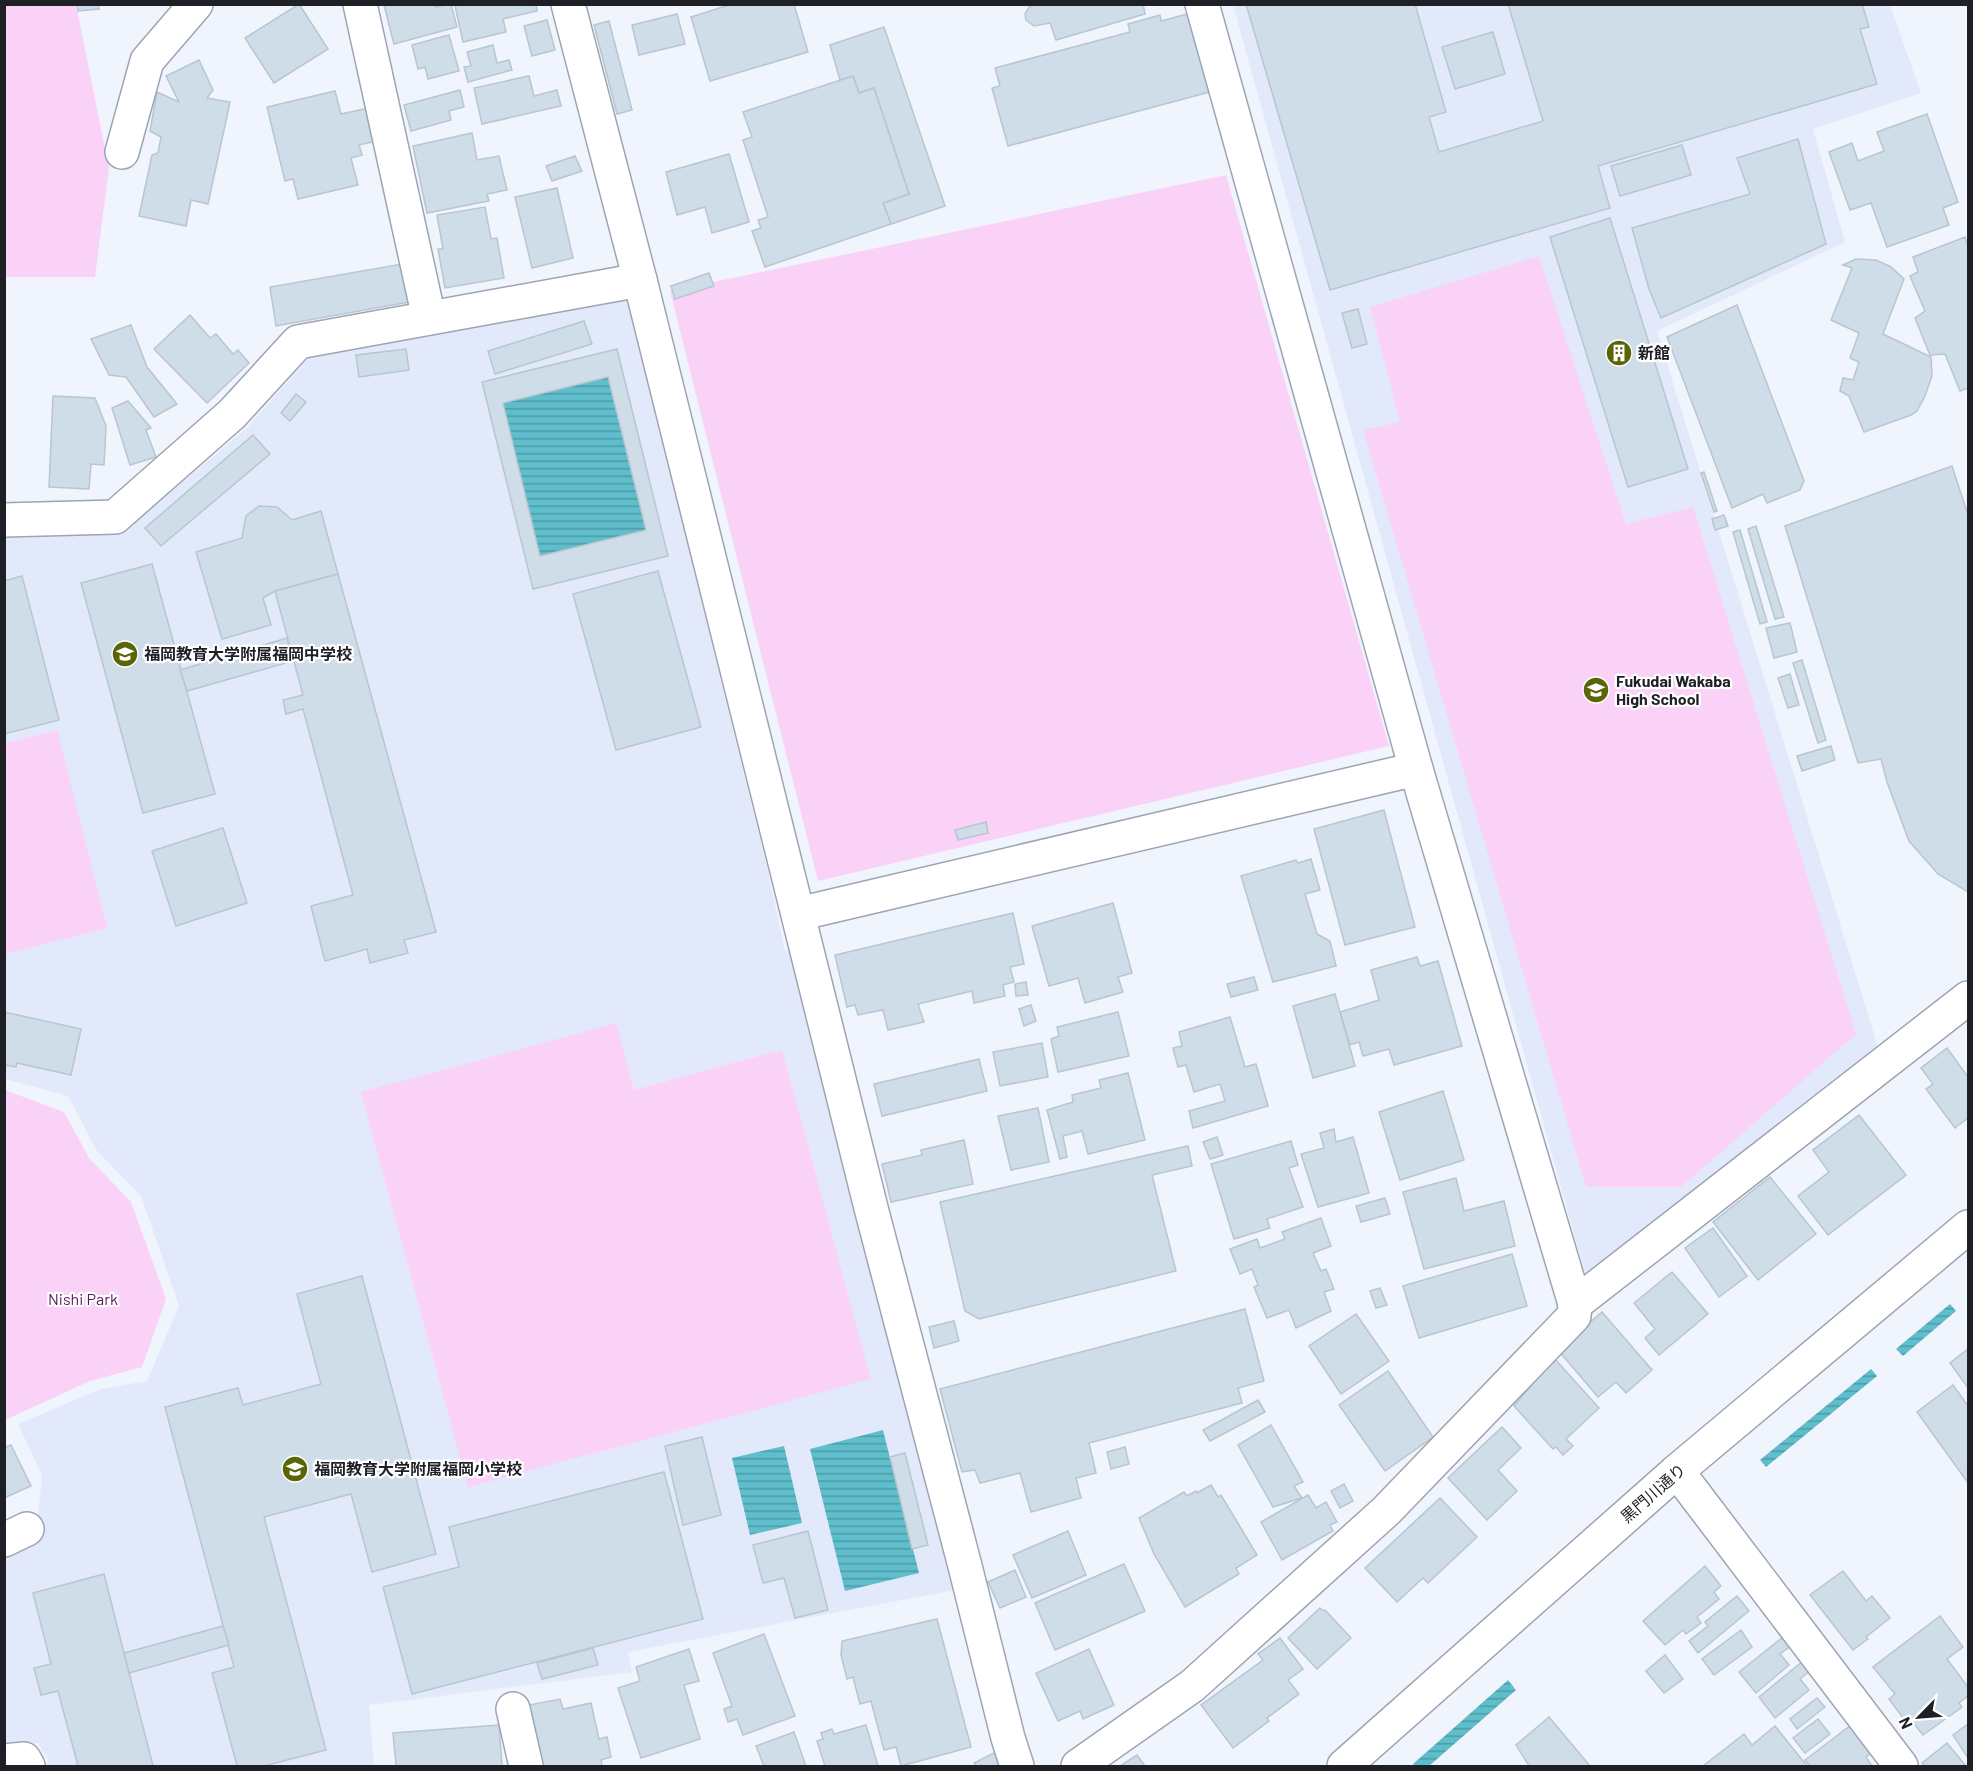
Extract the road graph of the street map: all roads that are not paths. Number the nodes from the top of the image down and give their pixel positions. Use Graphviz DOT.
graph roads {
  1 [pos="196,4"];
  2 [pos="360,4"];
  3 [pos="568,4"];
  4 [pos="1202,4"];
  5 [pos="122,152"];
  6 [pos="640,280"];
  7 [pos="429,318"];
  8 [pos="4,520"];
  9 [pos="1416,769"];
  10 [pos="798,914"];
  11 [pos="1968,998"];
  12 [pos="1968,1227"];
  13 [pos="1575,1304"];
  14 [pos="1677,1471"];
  15 [pos="513,1709"];
  16 [pos="4,1761"];
  17 [pos="28,1767"];
  18 [pos="526,1767"];
  19 [pos="1017,1767"];
  20 [pos="1078,1767"];
  21 [pos="1344,1767"];
  22 [pos="1900,1767"];
  1 -- 5 [label="street"];
  2 -- 7 [label="street"];
  3 -- 6 [label="street"];
  4 -- 9 [label="street"];
  6 -- 7 [label="street"];
  6 -- 10 [label="street"];
  7 -- 8 [label="street"];
  9 -- 10 [label="street"];
  9 -- 13 [label="street"];
  10 -- 19 [label="street"];
  11 -- 13 [label="street"];
  12 -- 14 [label="street, 黒門川通り"];
  13 -- 20 [label="street"];
  14 -- 21 [label="street, 黒門川通り"];
  14 -- 22 [label="street"];
  15 -- 18 [label="street"];
  16 -- 17 [label="street"];
}
